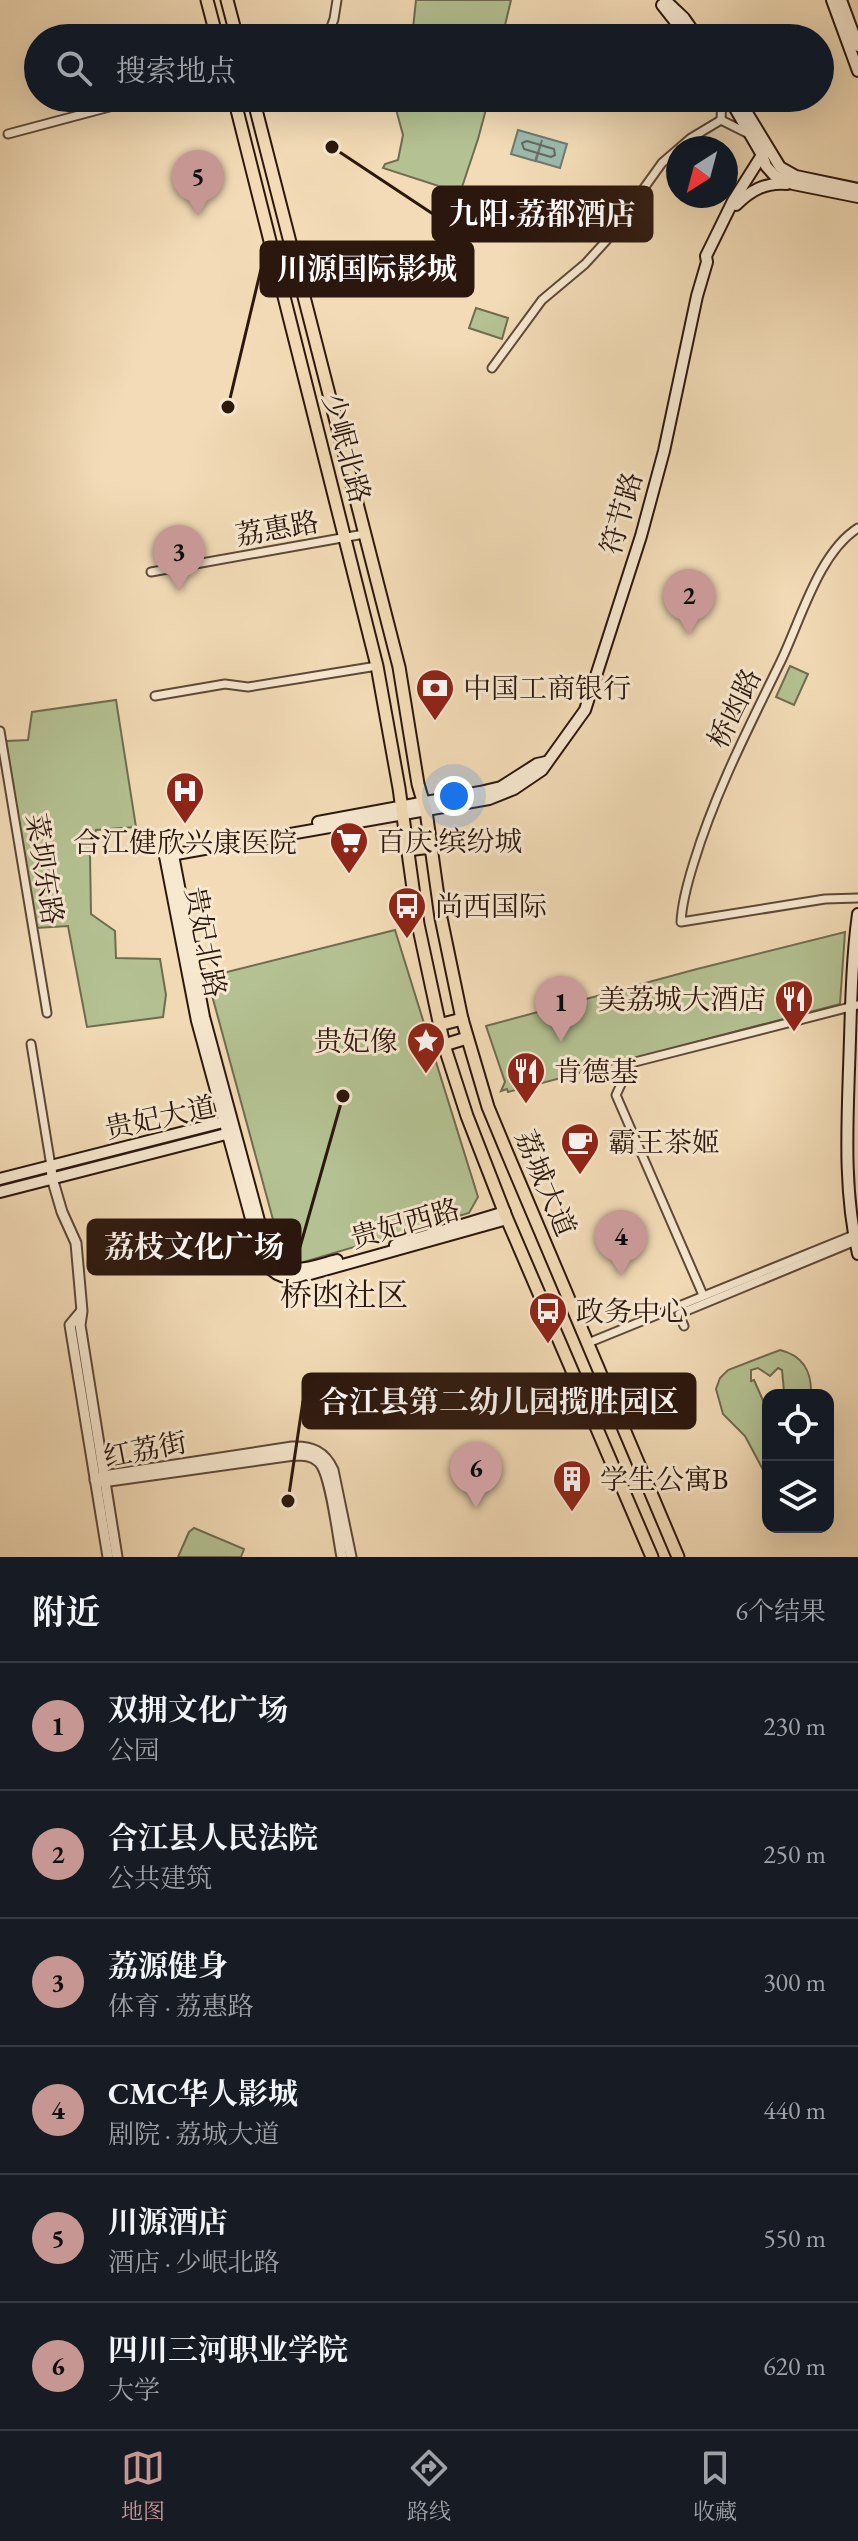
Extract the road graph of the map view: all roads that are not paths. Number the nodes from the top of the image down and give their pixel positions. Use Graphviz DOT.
graph roads {
  1 [pos="207,0"];
  2 [pos="227,0"];
  3 [pos="337,0"];
  4 [pos="658,0"];
  5 [pos="665,0"];
  6 [pos="832,0"];
  7 [pos="841,0"];
  8 [pos="213,24"];
  9 [pos="233,24"];
  10 [pos="332,24"];
  11 [pos="677,24"];
  12 [pos="688,24"];
  13 [pos="858,46"];
  14 [pos="858,71"];
  15 [pos="90,112"];
  16 [pos="237,112"];
  17 [pos="257,112"];
  18 [pos="721,112"];
  19 [pos="737,112"];
  20 [pos="745,112"];
  21 [pos="721,120"];
  22 [pos="8,134"];
  23 [pos="751,135"];
  24 [pos="765,155"];
  25 [pos="793,184"];
  26 [pos="858,189"];
  27 [pos="858,197"];
  28 [pos="738,202"];
  29 [pos="738,203"];
  30 [pos="734,208"];
  31 [pos="707,262"];
  32 [pos="492,368"];
  33 [pos="858,528"];
  34 [pos="364,534"];
  35 [pos="346,537"];
  36 [pos="151,572"];
  37 [pos="377,666"];
  38 [pos="155,696"];
  39 [pos="0,731"];
  40 [pos="425,807"];
  41 [pos="402,810"];
  42 [pos="431,847"];
  43 [pos="407,850"];
  44 [pos="168,854"];
  45 [pos="858,898"];
  46 [pos="858,917"];
  47 [pos="854,1006"];
  48 [pos="47,1013"];
  49 [pos="462,1019"];
  50 [pos="439,1025"];
  51 [pos="467,1038"];
  52 [pos="31,1044"];
  53 [pos="444,1045"];
  54 [pos="227,1128"];
  55 [pos="51,1166"];
  56 [pos="52,1178"];
  57 [pos="0,1179"];
  58 [pos="0,1192"];
  59 [pos="506,1216"];
  60 [pos="856,1237"];
  61 [pos="858,1254"];
  62 [pos="703,1295"];
  63 [pos="684,1326"];
  64 [pos="588,1343"];
  65 [pos="318,1456"];
  66 [pos="101,1479"];
  67 [pos="108,1557"];
  68 [pos="117,1557"];
  69 [pos="342,1557"];
  70 [pos="351,1557"];
  71 [pos="652,1557"];
  72 [pos="678,1557"];
  1 -- 8 [label="main road"];
  2 -- 9 [label="main road"];
  3 -- 10 [label="street"];
  4 -- 11 [label="main road"];
  5 -- 12 [label="main road"];
  6 -- 14 [label="main road"];
  7 -- 13 [label="main road"];
  15 -- 22 [label="street"];
  16 -- 35 [label="main road, 少岷北路"];
  17 -- 34 [label="main road, 少岷北路"];
  18 -- 21 [label="street"];
  19 -- 23 [label="main road"];
  20 -- 24 [label="main road"];
  21 -- 23 [label="street"];
  21 -- 32 [label="street"];
  23 -- 24 [label="main road"];
  24 -- 25 [label="main road"];
  24 -- 26 [label="main road"];
  24 -- 28 [label="main road, 符节路"];
  24 -- 31 [label="main road, 符节路"];
  25 -- 27 [label="main road"];
  25 -- 29 [label="main road"];
  30 -- 31 [label="main road, 符节路"];
  31 -- 40 [label="main road, 符节路"];
  33 -- 45 [label="street, 桥凼路"];
  34 -- 35 [label="street, 荔惠路"];
  34 -- 40 [label="main road, 少岷北路"];
  35 -- 36 [label="street, 荔惠路"];
  35 -- 37 [label="main road, 少岷北路"];
  37 -- 38 [label="street"];
  37 -- 41 [label="main road, 少岷北路"];
  39 -- 48 [label="street, 菜坝东路"];
  40 -- 41 [label="main road, 符节路"];
  40 -- 42 [label="main road, 荔城大道"];
  41 -- 43 [label="main road, 荔城大道"];
  41 -- 44 [label="main road, 符节路"];
  42 -- 43 [label="main road"];
  42 -- 49 [label="main road, 荔城大道"];
  43 -- 50 [label="main road, 荔城大道"];
  44 -- 54 [label="main road, 贵妃北路"];
  46 -- 47 [label="main road"];
  47 -- 60 [label="main road"];
  47 -- 62 [label="street"];
  49 -- 50 [label="main road"];
  49 -- 51 [label="main road, 荔城大道"];
  50 -- 53 [label="main road, 荔城大道"];
  51 -- 53 [label="main road"];
  51 -- 64 [label="main road, 荔城大道"];
  52 -- 55 [label="street"];
  53 -- 59 [label="main road, 荔城大道"];
  54 -- 55 [label="main road, 贵妃大道"];
  54 -- 56 [label="main road, 贵妃大道"];
  54 -- 59 [label="main road, 贵妃西路"];
  55 -- 56 [label="street"];
  55 -- 57 [label="main road, 贵妃大道"];
  56 -- 58 [label="main road, 贵妃大道"];
  56 -- 66 [label="street"];
  59 -- 71 [label="main road, 荔城大道"];
  60 -- 61 [label="main road"];
  60 -- 62 [label="street"];
  60 -- 63 [label="street"];
  62 -- 64 [label="street"];
  64 -- 72 [label="main road, 荔城大道"];
  65 -- 66 [label="street, 红荔街"];
  65 -- 69 [label="street"];
  65 -- 70 [label="street"];
  66 -- 67 [label="street"];
  66 -- 68 [label="street"];
}
